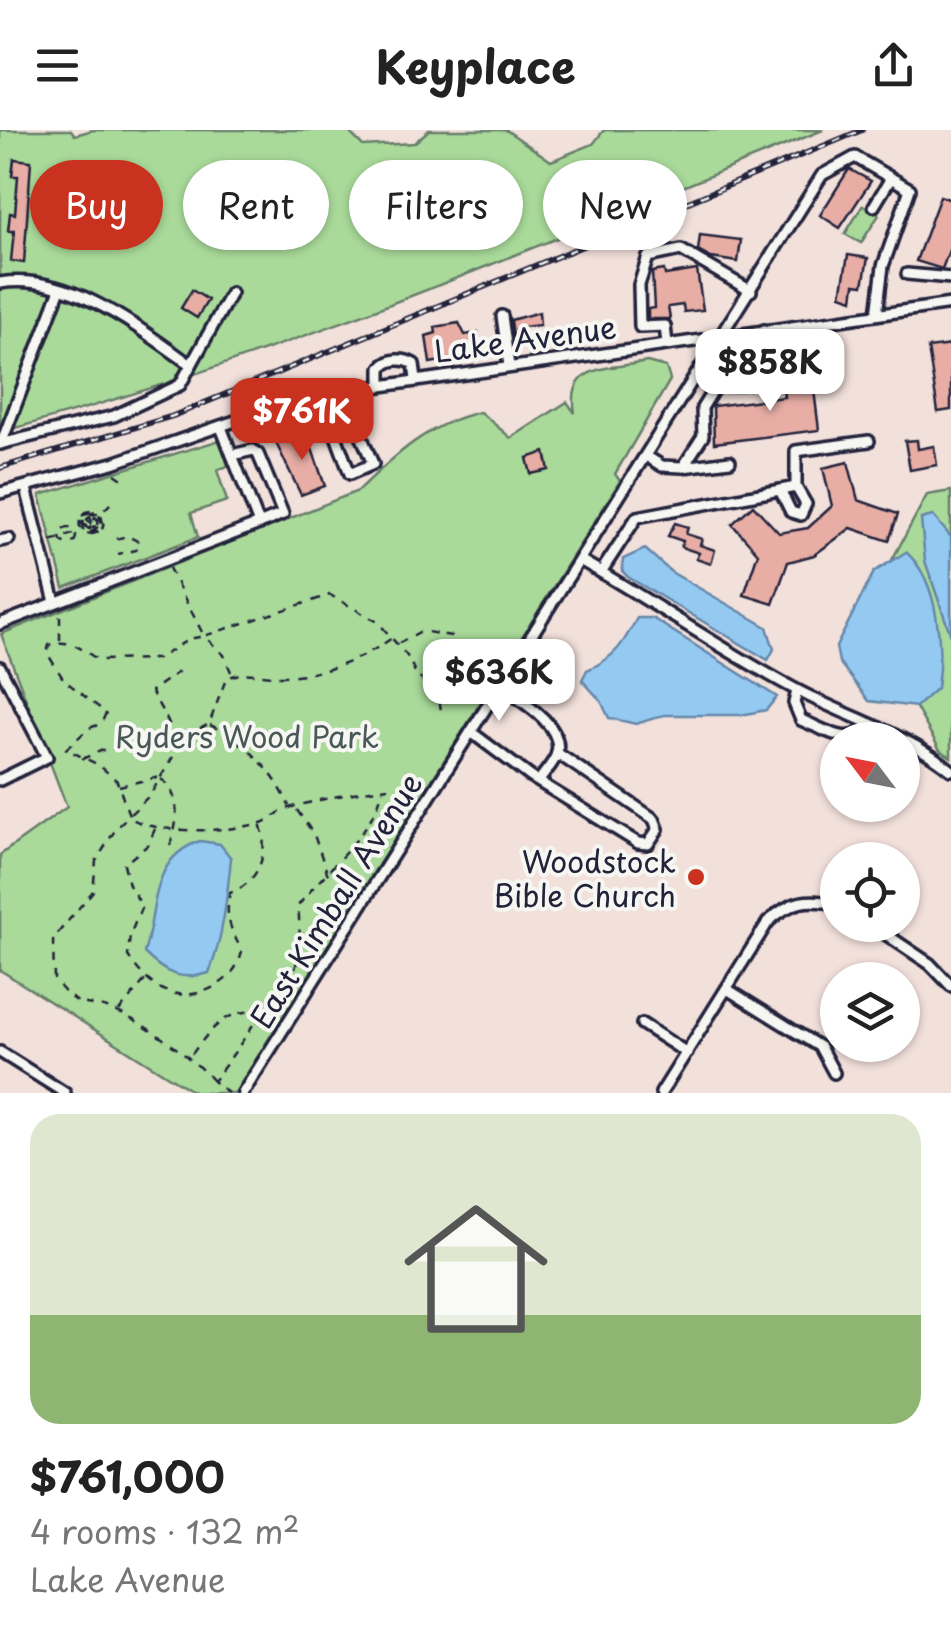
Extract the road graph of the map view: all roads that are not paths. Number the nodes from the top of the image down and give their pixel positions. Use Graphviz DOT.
graph roads {
  1 [pos="891,178"];
  2 [pos="874,206"];
  3 [pos="907,274"];
  4 [pos="951,278"];
  5 [pos="0,283"];
  6 [pos="60,289"];
  7 [pos="751,290"];
  8 [pos="231,294"];
  9 [pos="951,304"];
  10 [pos="876,314"];
  11 [pos="502,316"];
  12 [pos="764,330"];
  13 [pos="724,336"];
  14 [pos="668,344"];
  15 [pos="807,355"];
  16 [pos="767,358"];
  17 [pos="192,365"];
  18 [pos="509,366"];
  19 [pos="416,379"];
  20 [pos="381,385"];
  21 [pos="715,387"];
  22 [pos="322,395"];
  23 [pos="221,427"];
  24 [pos="330,427"];
  25 [pos="869,441"];
  26 [pos="0,444"];
  27 [pos="232,456"];
  28 [pos="646,456"];
  29 [pos="730,461"];
  30 [pos="683,467"];
  31 [pos="796,486"];
  32 [pos="26,488"];
  33 [pos="780,490"];
  34 [pos="0,493"];
  35 [pos="259,524"];
  36 [pos="580,560"];
  37 [pos="602,572"];
  38 [pos="57,601"];
  39 [pos="0,624"];
  40 [pos="0,667"];
  41 [pos="500,686"];
  42 [pos="798,691"];
  43 [pos="864,722"];
  44 [pos="820,727"];
  45 [pos="471,732"];
  46 [pos="920,746"];
  47 [pos="557,753"];
  48 [pos="951,770"];
  49 [pos="0,780"];
  50 [pos="539,781"];
  51 [pos="820,901"];
  52 [pos="897,942"];
  53 [pos="951,986"];
  54 [pos="727,989"];
  55 [pos="642,1024"];
  56 [pos="0,1052"];
  57 [pos="686,1053"];
  58 [pos="834,1073"];
  59 [pos="49,1089"];
  60 [pos="65,1093"];
  61 [pos="243,1093"];
  62 [pos="661,1093"];
  1 -- 2 [label="street"];
  1 -- 7 [label="street, East Kimball Avenue"];
  1 -- 10 [label="street"];
  3 -- 4 [label="street"];
  5 -- 6 [label="street"];
  6 -- 17 [label="street"];
  6 -- 26 [label="street"];
  7 -- 13 [label="street, East Kimball Avenue"];
  7 -- 14 [label="street"];
  8 -- 17 [label="street"];
  9 -- 10 [label="street, Lake Avenue"];
  10 -- 12 [label="street, Lake Avenue"];
  11 -- 18 [label="street"];
  12 -- 13 [label="street, Lake Avenue"];
  12 -- 16 [label="street"];
  13 -- 14 [label="street, Lake Avenue"];
  13 -- 28 [label="street, East Kimball Avenue"];
  14 -- 18 [label="street, Lake Avenue"];
  15 -- 16 [label="street"];
  16 -- 21 [label="street"];
  16 -- 21 [label="street"];
  17 -- 26 [label="street"];
  18 -- 19 [label="street, Lake Avenue"];
  19 -- 20 [label="street, Lake Avenue"];
  19 -- 20 [label="street"];
  20 -- 22 [label="street, Lake Avenue"];
  21 -- 30 [label="street"];
  22 -- 23 [label="street, Lake Avenue"];
  22 -- 24 [label="street"];
  23 -- 27 [label="street"];
  23 -- 32 [label="street, Lake Avenue"];
  24 -- 24 [label="street"];
  25 -- 31 [label="street"];
  27 -- 35 [label="street"];
  27 -- 35 [label="street"];
  28 -- 30 [label="street"];
  28 -- 36 [label="street, East Kimball Avenue"];
  29 -- 30 [label="street"];
  31 -- 33 [label="street"];
  31 -- 33 [label="street"];
  32 -- 34 [label="street, Lake Avenue"];
  32 -- 38 [label="street"];
  33 -- 37 [label="street"];
  35 -- 38 [label="street"];
  36 -- 37 [label="street"];
  36 -- 41 [label="street, East Kimball Avenue"];
  37 -- 42 [label="street"];
  38 -- 39 [label="street"];
  40 -- 49 [label="street"];
  41 -- 45 [label="street, East Kimball Avenue"];
  41 -- 47 [label="street"];
  42 -- 43 [label="street"];
  42 -- 44 [label="street"];
  45 -- 50 [label="street"];
  45 -- 61 [label="street, East Kimball Avenue"];
  46 -- 48 [label="street"];
  47 -- 50 [label="street"];
  47 -- 50 [label="street"];
  51 -- 54 [label="street"];
  52 -- 53 [label="street"];
  54 -- 57 [label="street"];
  54 -- 58 [label="street"];
  55 -- 57 [label="street"];
  56 -- 59 [label="street"];
  57 -- 62 [label="street"];
  59 -- 60 [label="street"];
}
